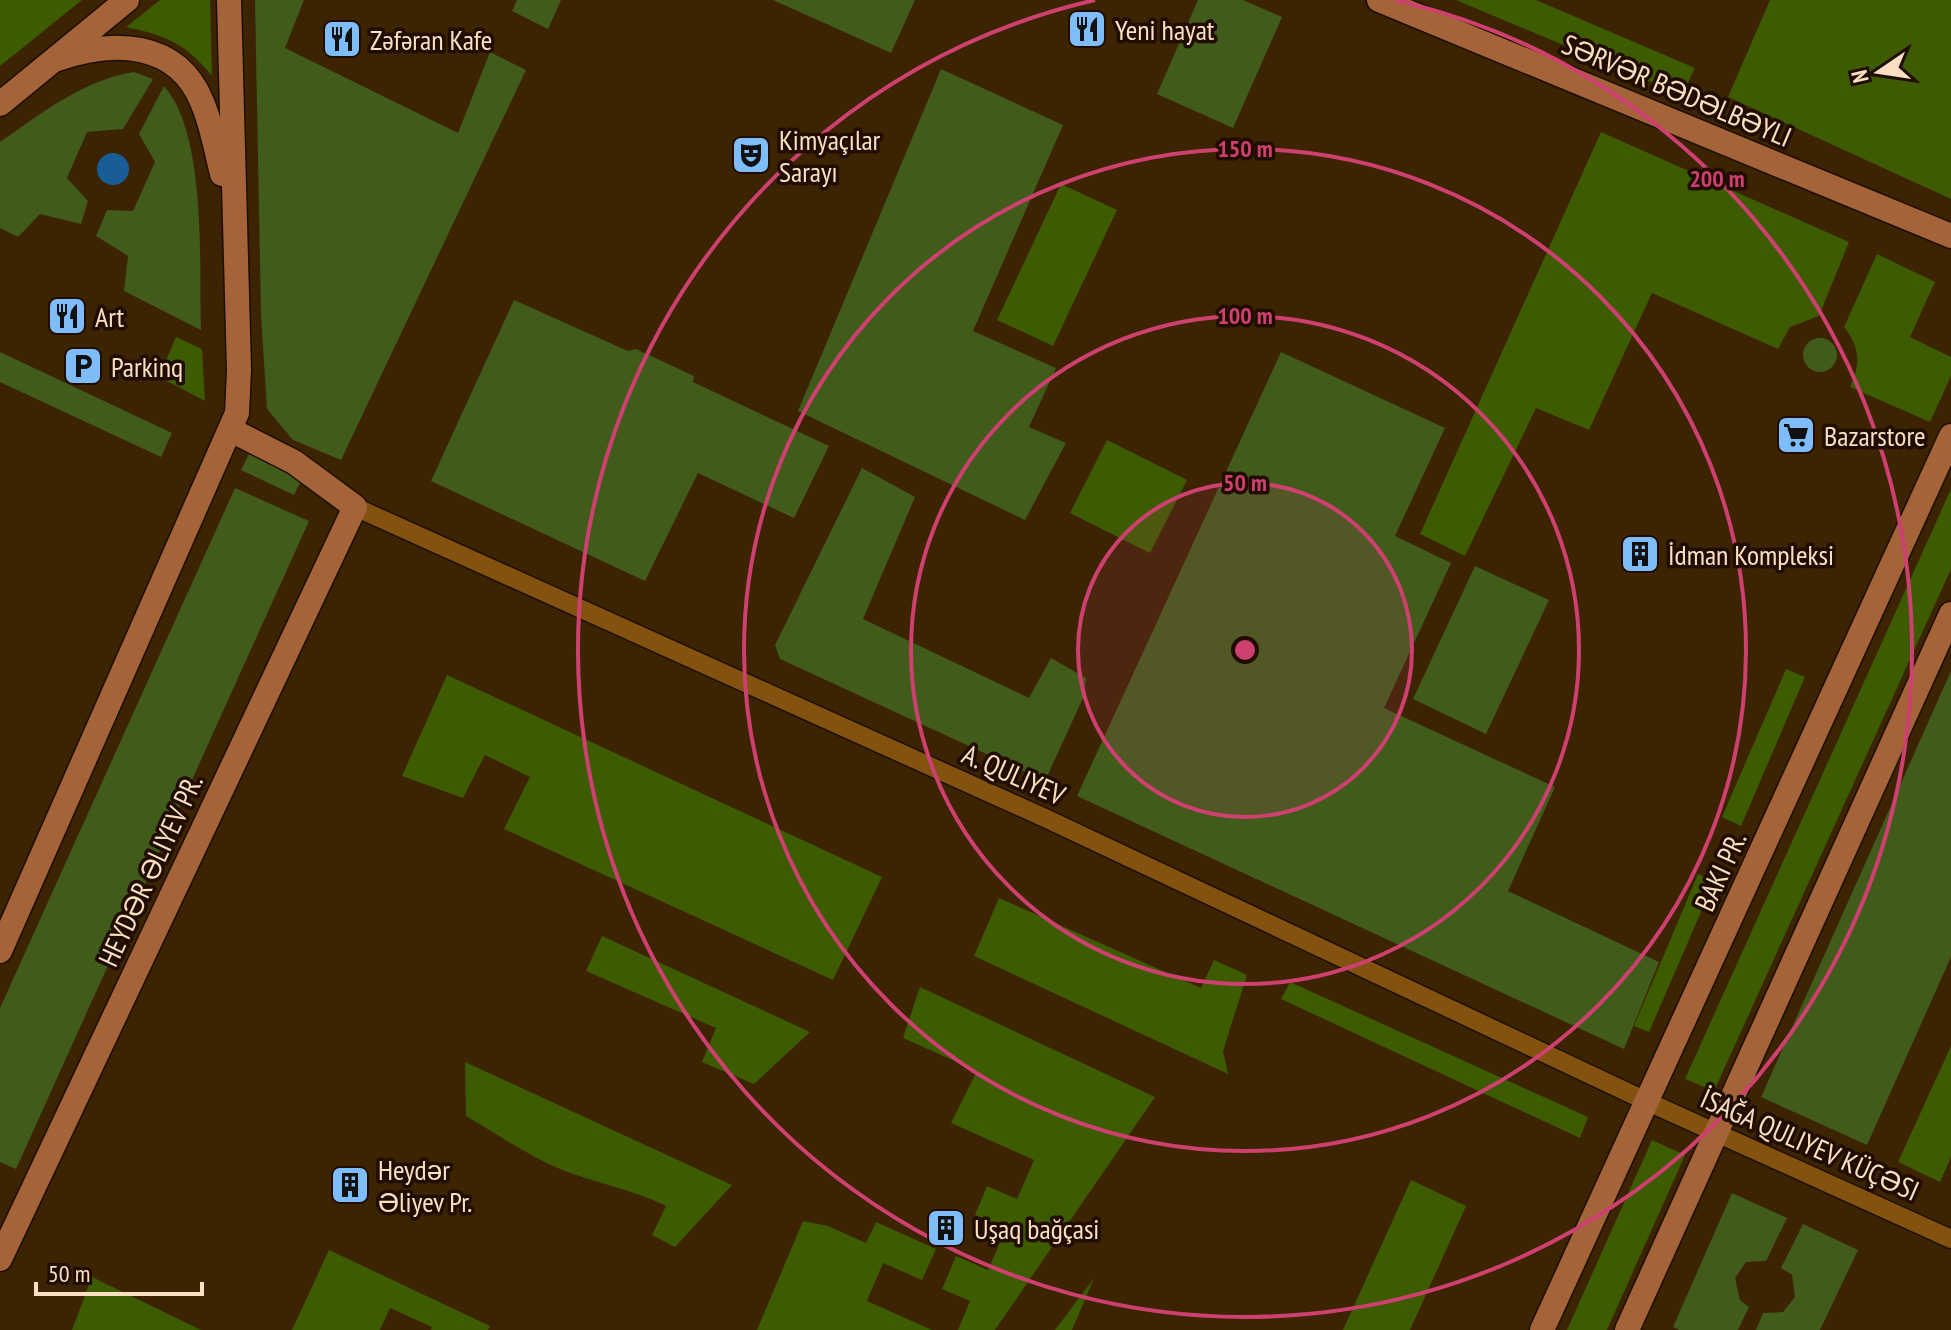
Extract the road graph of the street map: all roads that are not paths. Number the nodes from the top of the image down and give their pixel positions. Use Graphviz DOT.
graph roads {
  1 [pos="127,0"];
  2 [pos="229,0"];
  3 [pos="1379,0"];
  4 [pos="58,59"];
  5 [pos="0,101"];
  6 [pos="233,223"];
  7 [pos="1951,236"];
  8 [pos="231,430"];
  9 [pos="1951,436"];
  10 [pos="355,507"];
  11 [pos="1951,614"];
  12 [pos="0,951"];
  13 [pos="1646,1101"];
  14 [pos="1717,1133"];
  15 [pos="1951,1239"];
  16 [pos="0,1259"];
  17 [pos="1542,1330"];
  18 [pos="1627,1330"];
  1 -- 4 [label="main road"];
  2 -- 6 [label="main road"];
  3 -- 7 [label="main road, SƏRVƏR BƏDƏLBƏYLI"];
  4 -- 5 [label="main road"];
  4 -- 6 [label="main road"];
  6 -- 8 [label="main road"];
  8 -- 10 [label="main road"];
  8 -- 12 [label="main road"];
  9 -- 13 [label="main road"];
  10 -- 13 [label="street, A. QULIYEV"];
  10 -- 16 [label="main road, HEYDƏR ƏLIYEV PR."];
  11 -- 14 [label="main road"];
  13 -- 14 [label="street, İSAĞA QULIYEV KÜÇƏSI"];
  13 -- 17 [label="main road"];
  14 -- 15 [label="street, İSAĞA QULIYEV KÜÇƏSI"];
  14 -- 18 [label="main road"];
}
